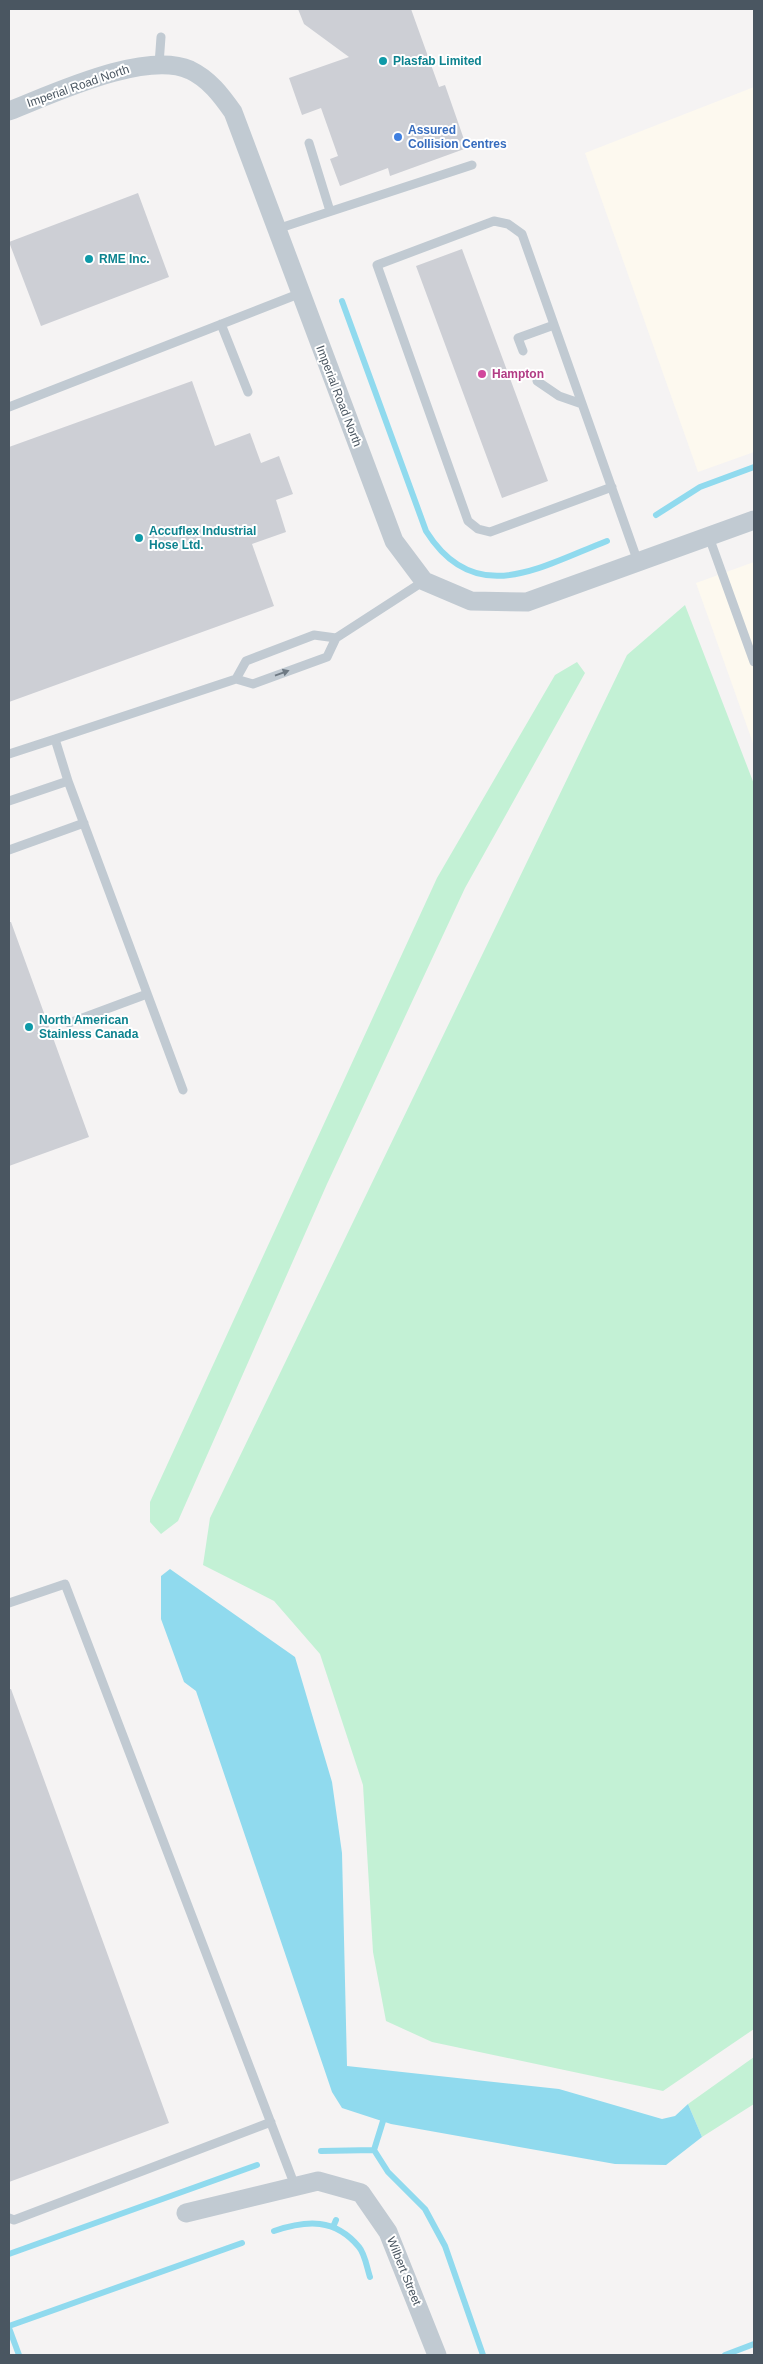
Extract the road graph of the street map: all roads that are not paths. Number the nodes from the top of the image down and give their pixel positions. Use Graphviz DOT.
graph roads {
  1 [pos="161,37"];
  2 [pos="159,64"];
  3 [pos="9,111"];
  4 [pos="309,142"];
  5 [pos="472,165"];
  6 [pos="330,211"];
  7 [pos="277,229"];
  8 [pos="301,293"];
  9 [pos="221,324"];
  10 [pos="554,324"];
  11 [pos="523,351"];
  12 [pos="537,381"];
  13 [pos="248,392"];
  14 [pos="582,404"];
  15 [pos="9,407"];
  16 [pos="612,487"];
  17 [pos="754,520"];
  18 [pos="709,537"];
  19 [pos="638,562"];
  20 [pos="424,582"];
  21 [pos="336,638"];
  22 [pos="753,657"];
  23 [pos="236,679"];
  24 [pos="55,739"];
  25 [pos="9,754"];
  26 [pos="68,781"];
  27 [pos="9,801"];
  28 [pos="84,823"];
  29 [pos="9,850"];
  30 [pos="147,994"];
  31 [pos="69,1023"];
  32 [pos="182,1090"];
  33 [pos="9,1604"];
  34 [pos="271,2122"];
  35 [pos="295,2186"];
  36 [pos="186,2213"];
  37 [pos="9,2218"];
  38 [pos="437,2355"];
  1 -- 2 [label="lane"];
  2 -- 3 [label="street, Imperial Road North"];
  2 -- 7 [label="street, Imperial Road North"];
  4 -- 6 [label="lane"];
  5 -- 6 [label="lane"];
  6 -- 7 [label="lane"];
  7 -- 8 [label="street, Imperial Road North"];
  8 -- 9 [label="lane"];
  8 -- 20 [label="street, Imperial Road North"];
  9 -- 13 [label="lane"];
  9 -- 15 [label="lane"];
  10 -- 11 [label="lane"];
  10 -- 14 [label="lane"];
  10 -- 16 [label="lane"];
  12 -- 14 [label="lane"];
  14 -- 16 [label="lane"];
  16 -- 19 [label="lane"];
  17 -- 18 [label="street"];
  18 -- 19 [label="street"];
  18 -- 22 [label="lane"];
  19 -- 20 [label="street"];
  20 -- 21 [label="lane"];
  21 -- 23 [label="lane"];
  23 -- 21 [label="lane, one-way"];
  23 -- 24 [label="lane"];
  24 -- 25 [label="lane"];
  24 -- 26 [label="lane"];
  26 -- 27 [label="lane"];
  26 -- 28 [label="lane"];
  28 -- 29 [label="lane"];
  28 -- 30 [label="lane"];
  30 -- 31 [label="lane"];
  30 -- 32 [label="lane"];
  33 -- 34 [label="lane"];
  34 -- 35 [label="lane"];
  34 -- 37 [label="lane"];
  35 -- 36 [label="street, Wilbert Street"];
  35 -- 38 [label="street, Wilbert Street"];
}
